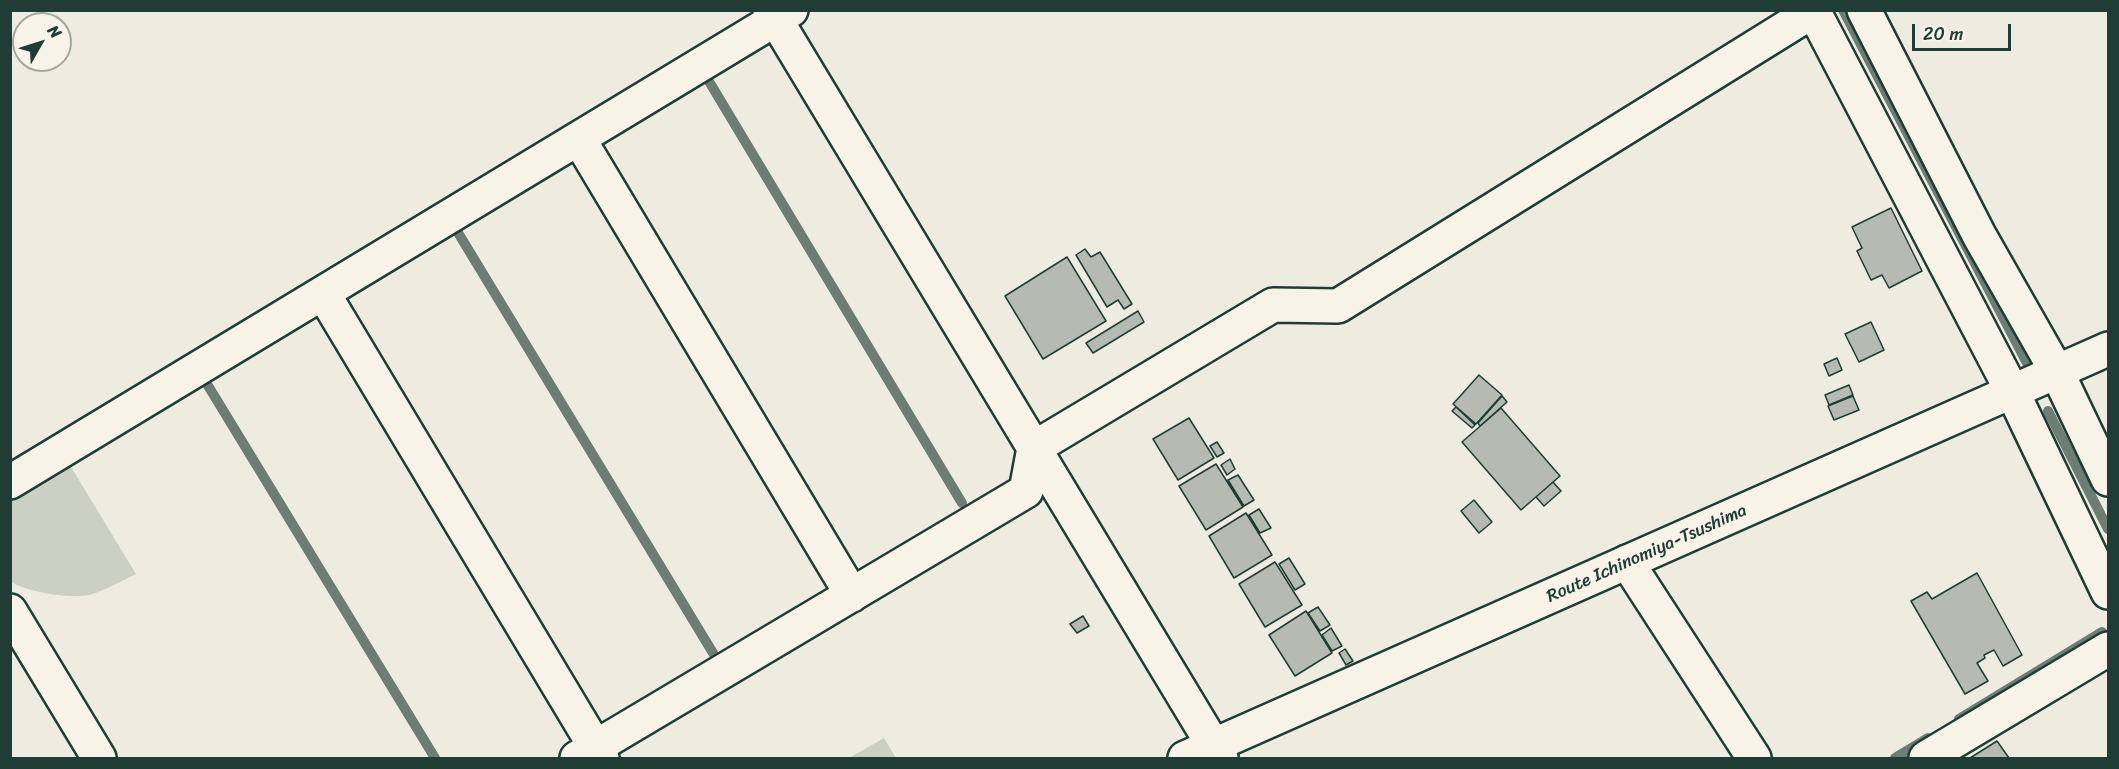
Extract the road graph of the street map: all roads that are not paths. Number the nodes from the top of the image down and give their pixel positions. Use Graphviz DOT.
graph roads {
  1 [pos="1864,10"];
  2 [pos="1813,11"];
  3 [pos="779,13"];
  4 [pos="579,139"];
  5 [pos="323,293"];
  6 [pos="2109,349"];
  7 [pos="2057,372"];
  8 [pos="2012,391"];
  9 [pos="1034,448"];
  10 [pos="2109,479"];
  11 [pos="10,482"];
  12 [pos="1627,562"];
  13 [pos="2109,592"];
  14 [pos="852,595"];
  15 [pos="10,611"];
  16 [pos="2109,649"];
  17 [pos="1206,754"];
  18 [pos="591,755"];
  19 [pos="99,759"];
  20 [pos="1754,759"];
  21 [pos="1926,759"];
  1 -- 7 [label="street"];
  2 -- 8 [label="street"];
  2 -- 9 [label="street"];
  3 -- 4 [label="street"];
  3 -- 9 [label="street"];
  4 -- 5 [label="street"];
  4 -- 14 [label="street"];
  5 -- 11 [label="street"];
  5 -- 18 [label="street"];
  6 -- 7 [label="street, Route Ichinomiya-Tsushima"];
  7 -- 8 [label="street, Route Ichinomiya-Tsushima"];
  7 -- 10 [label="street"];
  8 -- 12 [label="street, Route Ichinomiya-Tsushima"];
  8 -- 13 [label="street"];
  9 -- 14 [label="street"];
  9 -- 17 [label="street"];
  12 -- 17 [label="street, Route Ichinomiya-Tsushima"];
  12 -- 20 [label="street"];
  14 -- 18 [label="street"];
  15 -- 19 [label="street"];
  16 -- 21 [label="street"];
}
